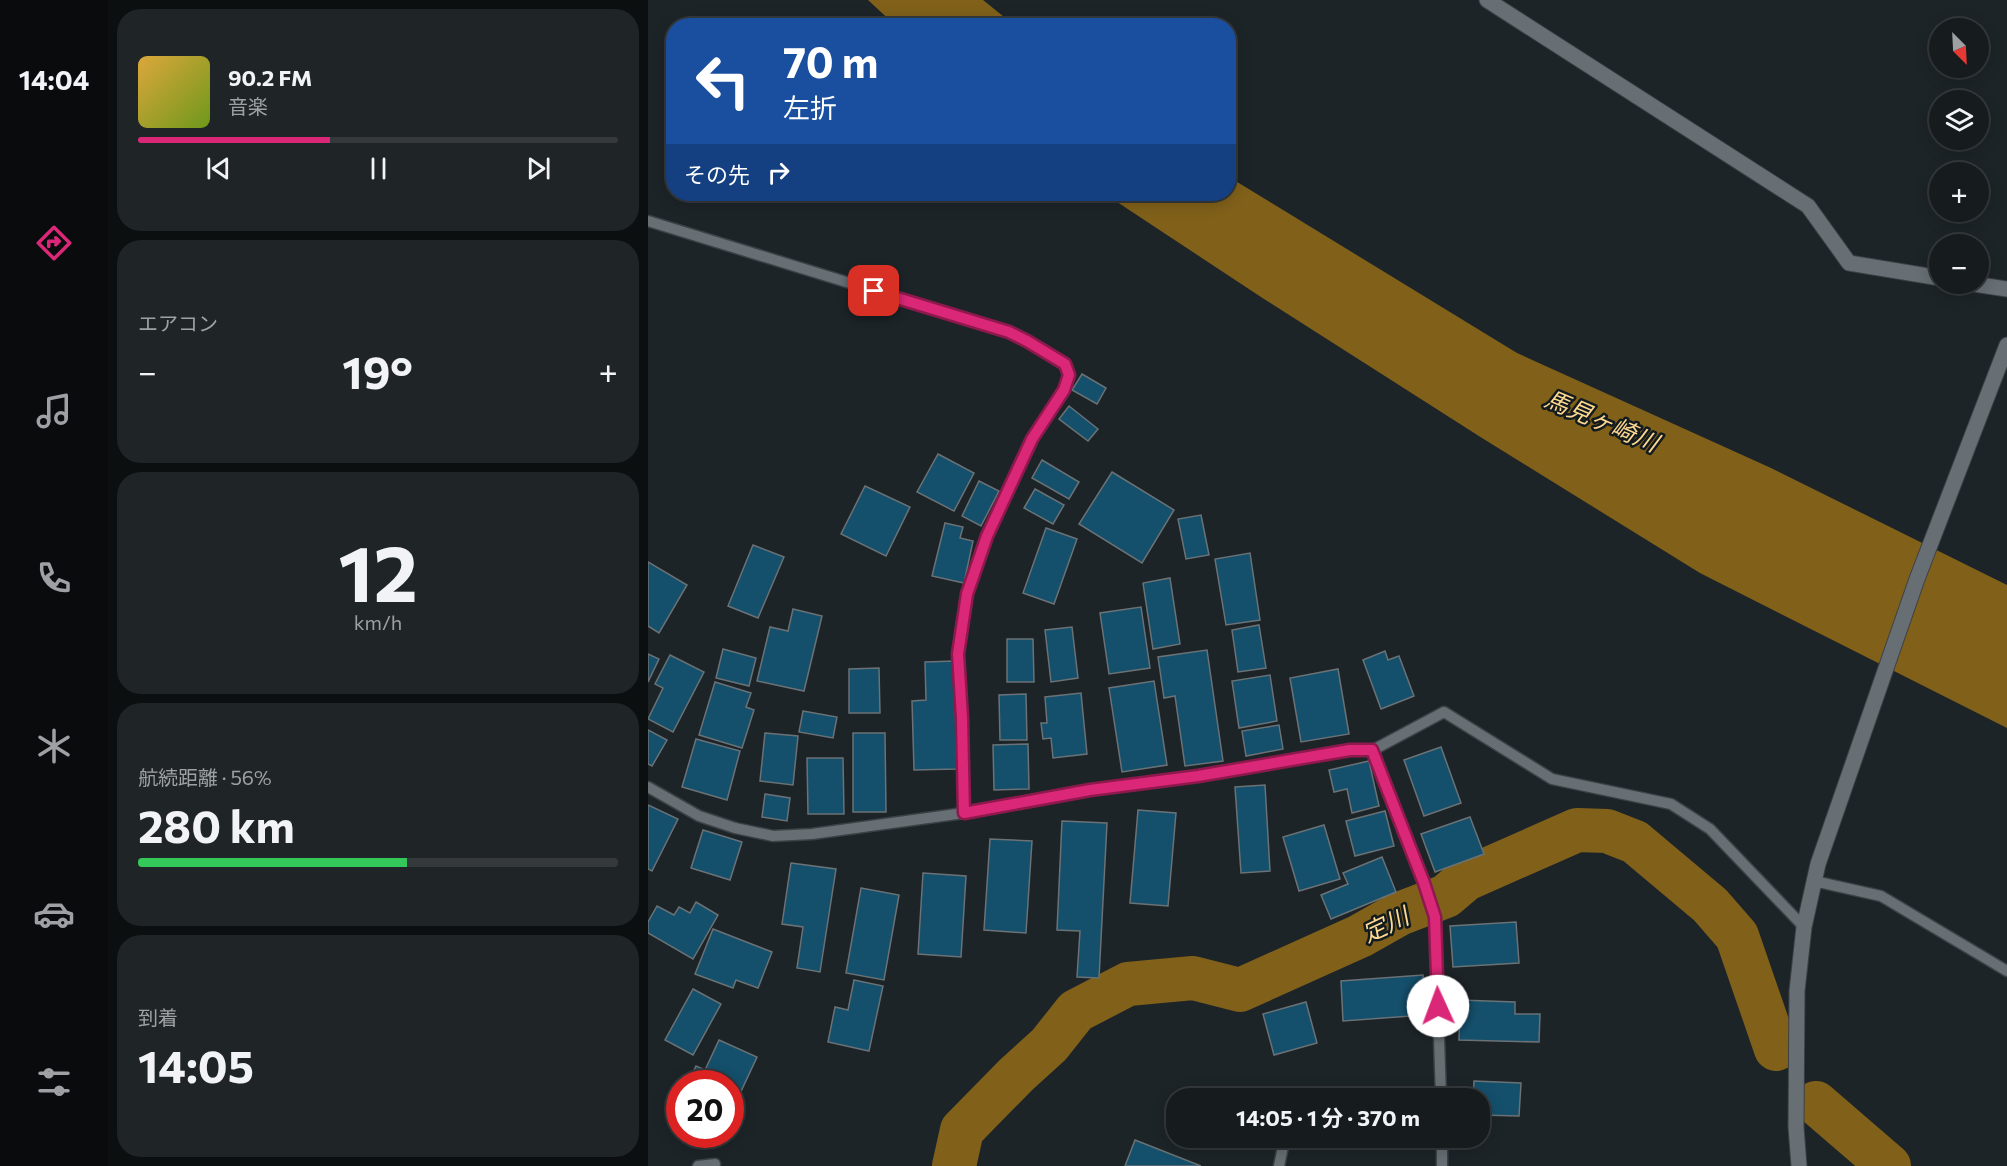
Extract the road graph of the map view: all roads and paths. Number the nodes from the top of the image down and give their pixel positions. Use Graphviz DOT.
graph roads {
  1 [pos="1487,0"];
  2 [pos="648,221"];
  3 [pos="1929,276"];
  4 [pos="1989,286"];
  5 [pos="2007,289"];
  6 [pos="2007,345"];
  7 [pos="1372,750"];
  8 [pos="648,787"];
  9 [pos="964,813"];
  10 [pos="1814,881"];
  11 [pos="1804,927"];
  12 [pos="2007,971"];
  13 [pos="1441,1088"];
  14 [pos="1282,1148"];
  15 [pos="1442,1148"];
  16 [pos="698,1166"];
  17 [pos="714,1166"];
  18 [pos="1278,1166"];
  19 [pos="1442,1166"];
  20 [pos="1799,1166"];
  1 -- 3 [label="street"];
  2 -- 9 [label="lane"];
  4 -- 5 [label="street"];
  6 -- 10 [label="street"];
  7 -- 9 [label="lane"];
  7 -- 11 [label="lane"];
  7 -- 13 [label="lane"];
  8 -- 9 [label="lane"];
  10 -- 11 [label="street"];
  10 -- 12 [label="lane"];
  11 -- 20 [label="street"];
  14 -- 18 [label="lane"];
  15 -- 19 [label="lane"];
  16 -- 17 [label="lane"];
}
